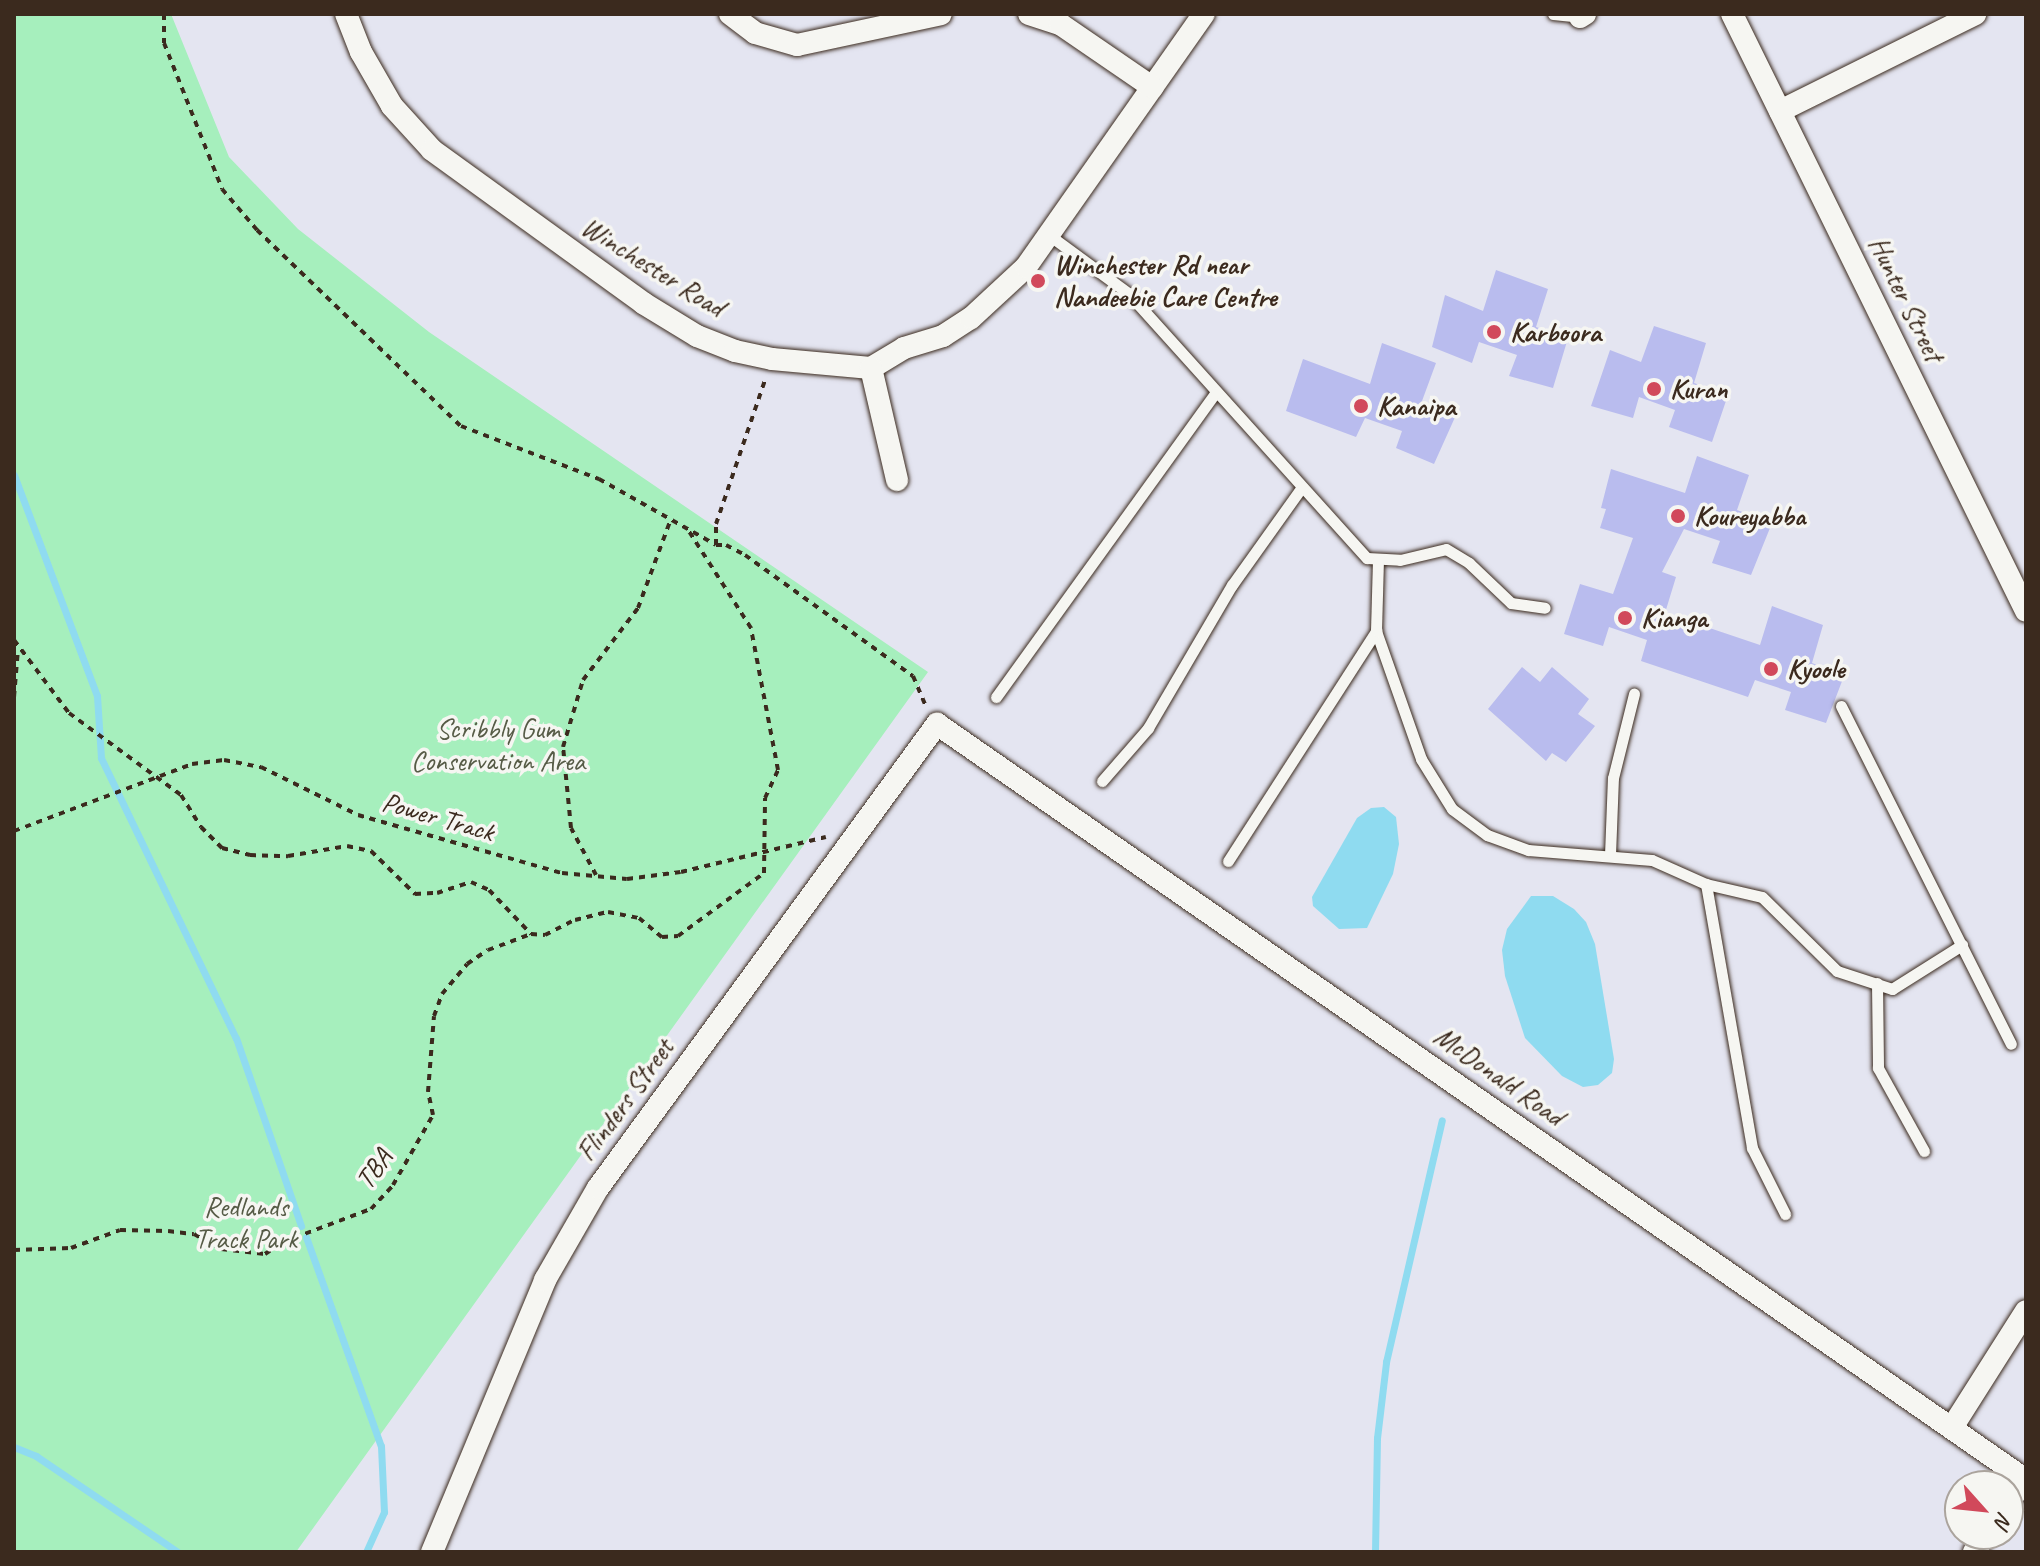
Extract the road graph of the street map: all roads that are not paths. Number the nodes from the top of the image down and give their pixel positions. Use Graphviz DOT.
graph roads {
  1 [pos="346,14"];
  2 [pos="730,14"];
  3 [pos="941,14"];
  4 [pos="1029,14"];
  5 [pos="1204,14"];
  6 [pos="1553,14"];
  7 [pos="1732,14"];
  8 [pos="1975,14"];
  9 [pos="1583,15"];
  10 [pos="1152,87"];
  11 [pos="1780,111"];
  12 [pos="1049,235"];
  13 [pos="871,368"];
  14 [pos="1215,393"];
  15 [pos="897,480"];
  16 [pos="1302,487"];
  17 [pos="1378,559"];
  18 [pos="1545,608"];
  19 [pos="2026,611"];
  20 [pos="1376,631"];
  21 [pos="1634,694"];
  22 [pos="996,697"];
  23 [pos="1841,706"];
  24 [pos="937,724"];
  25 [pos="1102,781"];
  26 [pos="1610,855"];
  27 [pos="1228,861"];
  28 [pos="1706,884"];
  29 [pos="1962,945"];
  30 [pos="1877,983"];
  31 [pos="2011,1044"];
  32 [pos="1924,1151"];
  33 [pos="1785,1214"];
  34 [pos="2026,1311"];
  35 [pos="1953,1426"];
  36 [pos="2025,1480"];
  37 [pos="432,1552"];
  1 -- 13 [label="street, Winchester Road"];
  2 -- 3 [label="street"];
  4 -- 10 [label="street"];
  5 -- 10 [label="street"];
  6 -- 9 [label="lane"];
  7 -- 11 [label="street, Hunter Street"];
  8 -- 11 [label="street"];
  10 -- 12 [label="street"];
  11 -- 19 [label="street, Hunter Street"];
  12 -- 13 [label="street"];
  12 -- 14 [label="lane"];
  13 -- 15 [label="street"];
  14 -- 16 [label="lane"];
  14 -- 22 [label="lane"];
  16 -- 17 [label="lane"];
  16 -- 25 [label="lane"];
  17 -- 18 [label="lane"];
  17 -- 20 [label="lane"];
  20 -- 26 [label="lane"];
  20 -- 27 [label="lane"];
  21 -- 26 [label="lane"];
  23 -- 29 [label="lane"];
  24 -- 35 [label="street, McDonald Road"];
  24 -- 37 [label="street, Flinders Street"];
  26 -- 28 [label="lane"];
  28 -- 30 [label="lane"];
  28 -- 33 [label="lane"];
  29 -- 30 [label="lane"];
  29 -- 31 [label="lane"];
  30 -- 32 [label="lane"];
  34 -- 35 [label="street"];
  35 -- 36 [label="street, McDonald Road"];
}
